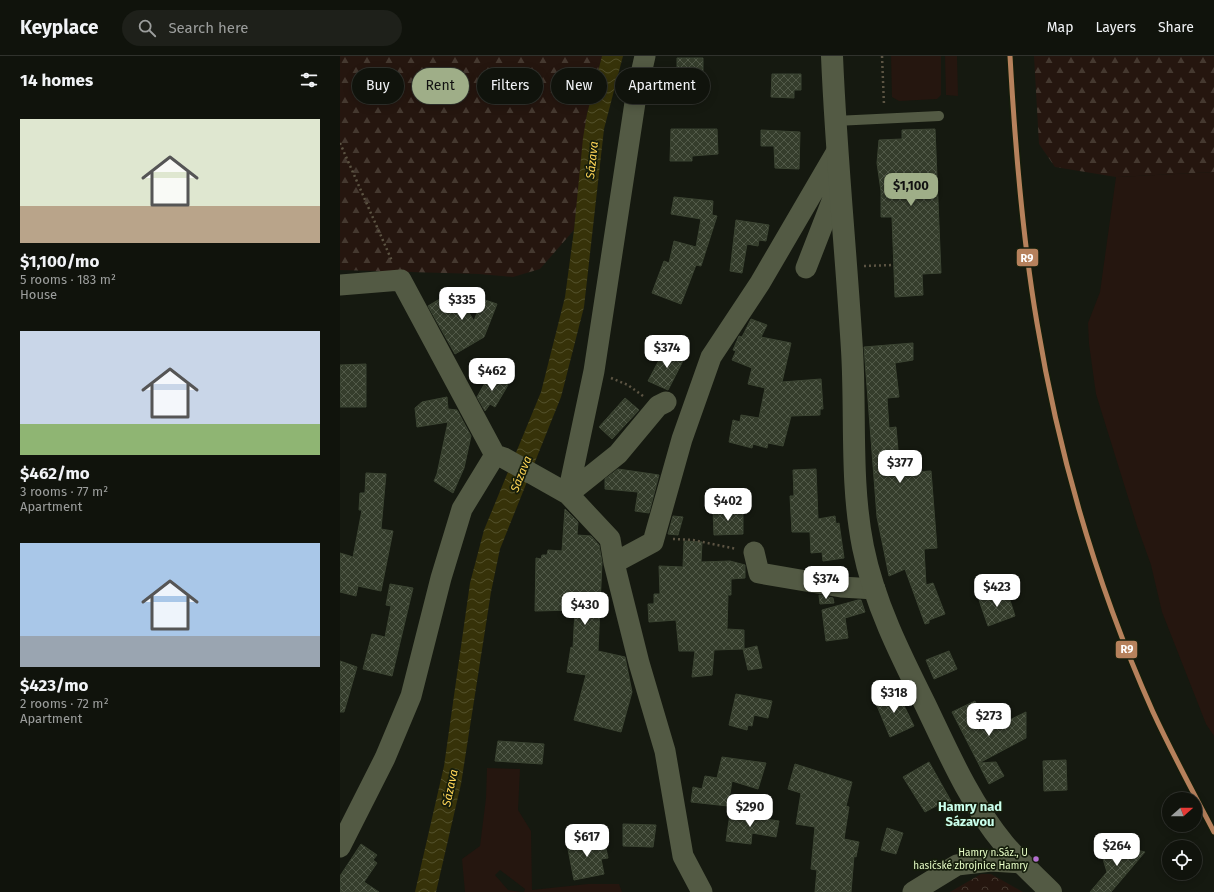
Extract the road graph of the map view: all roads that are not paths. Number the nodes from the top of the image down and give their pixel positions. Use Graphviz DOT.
graph roads {
  1 [pos="645,56"];
  2 [pos="832,56"];
  3 [pos="939,116"];
  4 [pos="835,121"];
  5 [pos="837,151"];
  6 [pos="839,183"];
  7 [pos="806,268"];
  8 [pos="340,285"];
  9 [pos="662,404"];
  10 [pos="500,456"];
  11 [pos="568,494"];
  12 [pos="754,552"];
  13 [pos="614,563"];
  14 [pos="875,589"];
  15 [pos="340,847"];
  16 [pos="1022,863"];
  17 [pos="702,892"];
  18 [pos="913,892"];
  19 [pos="1051,892"];
  1 -- 11 [label="street"];
  2 -- 4 [label="street"];
  3 -- 4 [label="lane"];
  4 -- 5 [label="street"];
  5 -- 6 [label="street"];
  5 -- 13 [label="street"];
  6 -- 7 [label="street"];
  6 -- 14 [label="street"];
  8 -- 10 [label="street"];
  9 -- 11 [label="street"];
  10 -- 11 [label="street"];
  10 -- 15 [label="street"];
  11 -- 13 [label="street"];
  12 -- 14 [label="street"];
  13 -- 17 [label="street"];
  14 -- 16 [label="street"];
  16 -- 18 [label="street"];
  16 -- 19 [label="street"];
}
